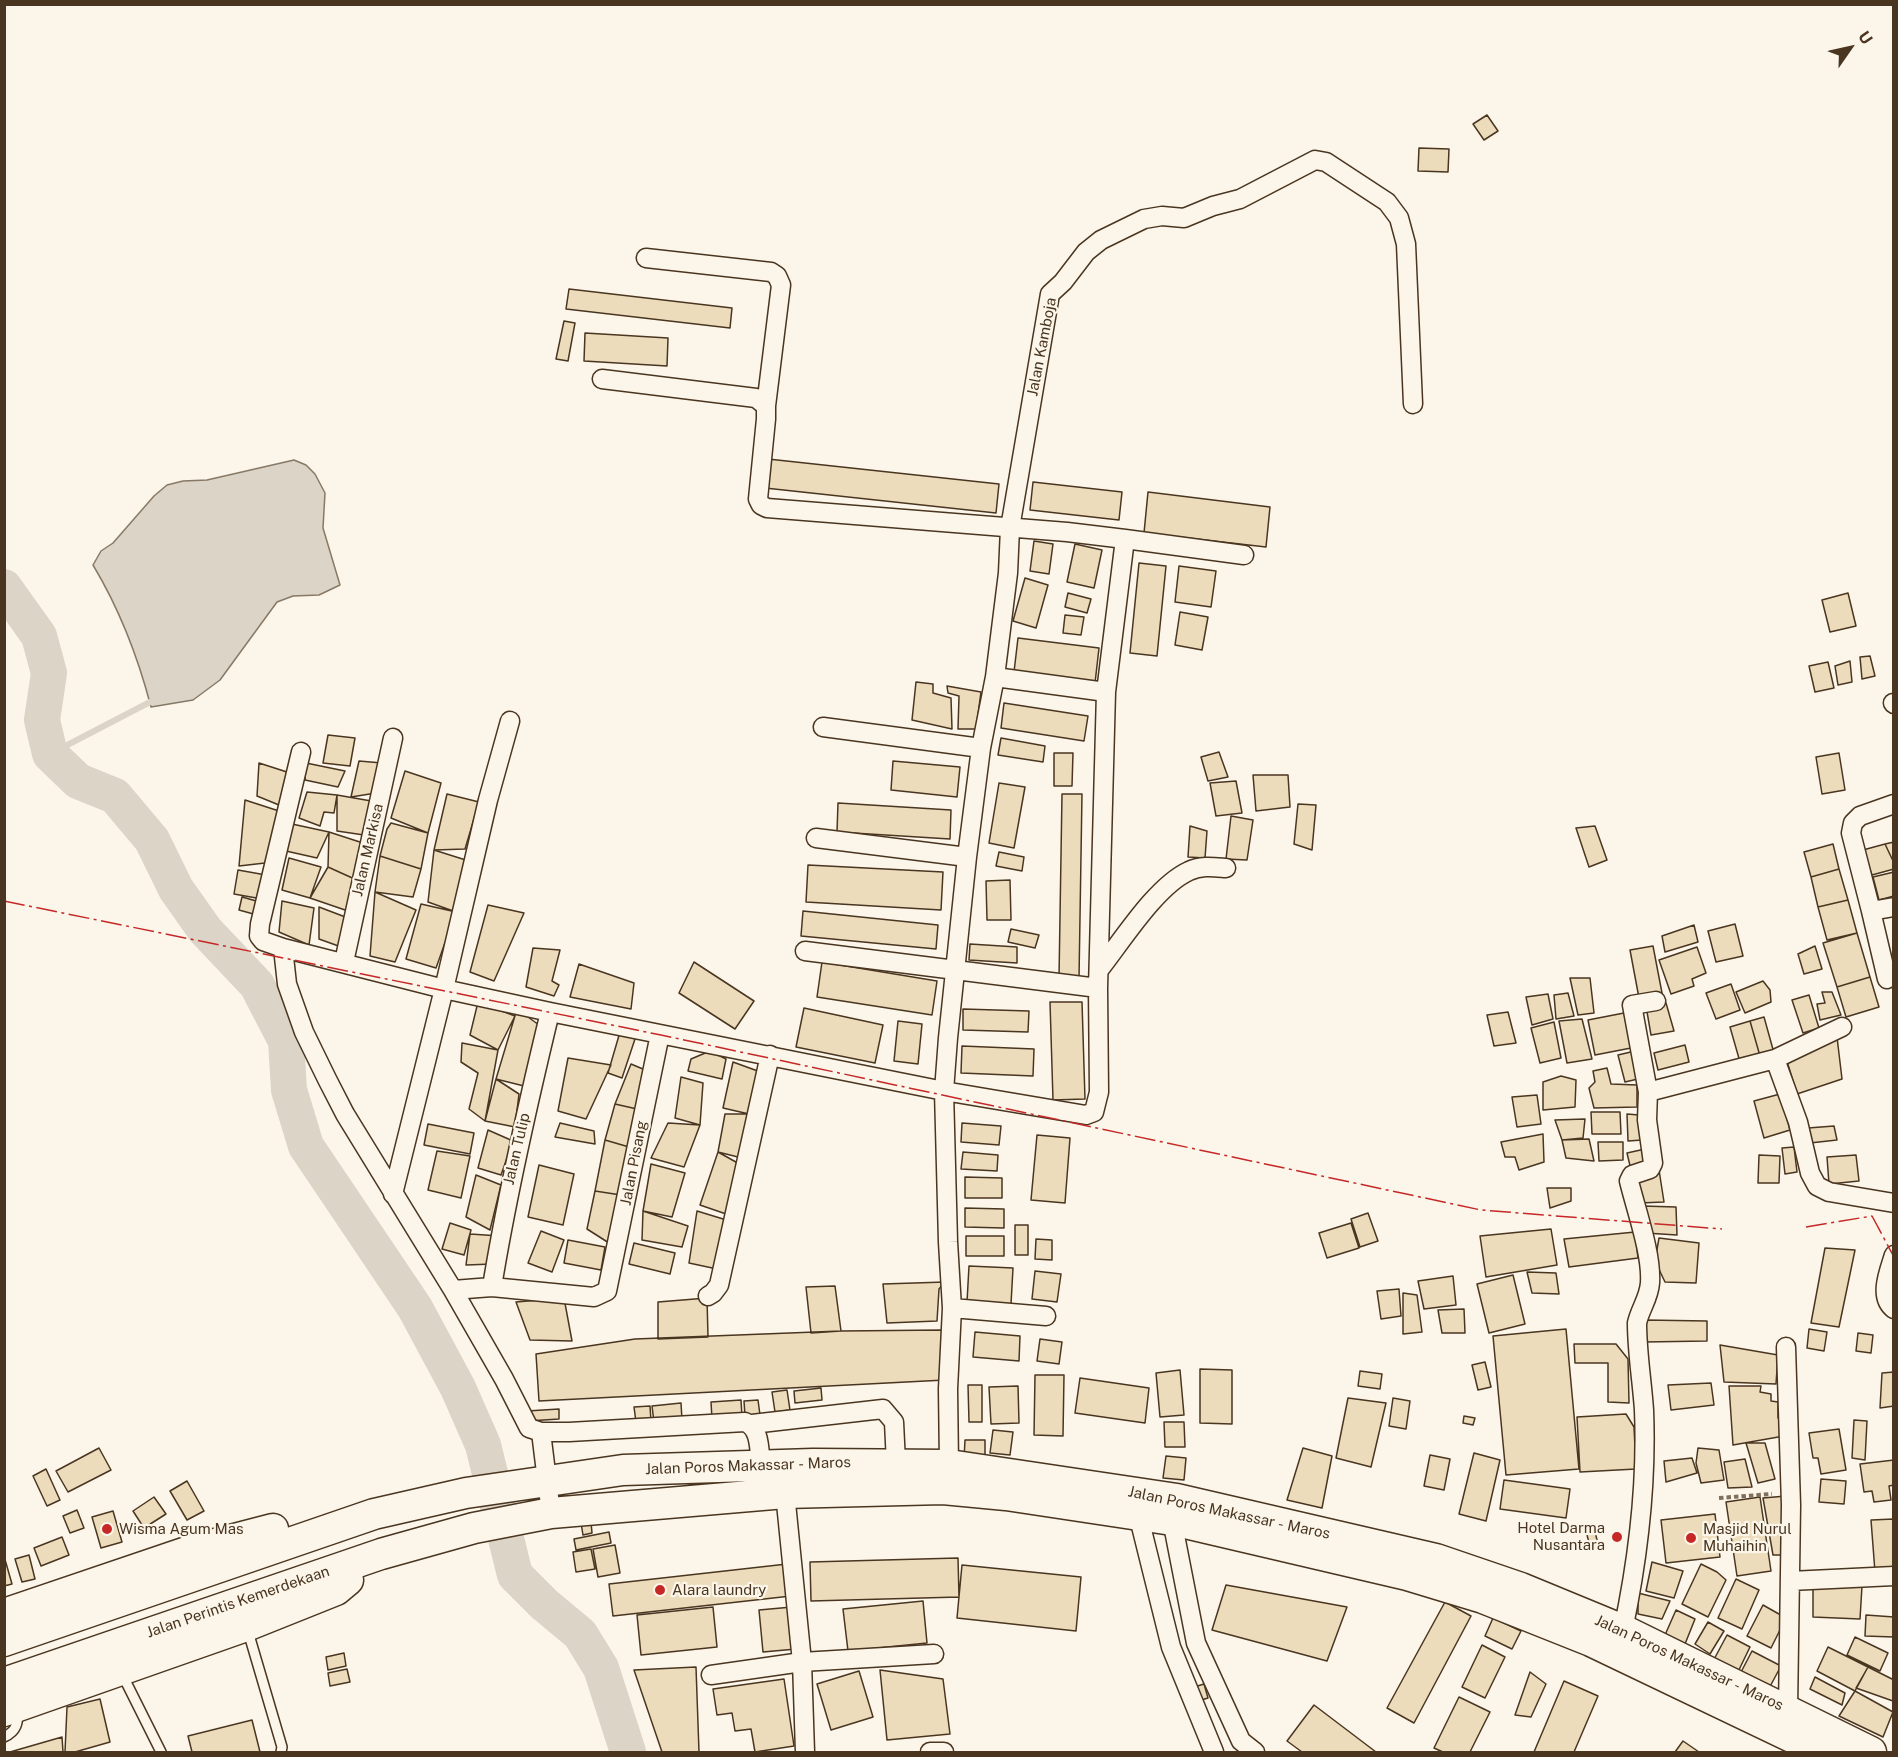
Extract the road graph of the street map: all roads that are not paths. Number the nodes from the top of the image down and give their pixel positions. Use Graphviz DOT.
graph roads {
  1 [pos="646,258"];
  2 [pos="602,379"];
  3 [pos="1413,404"];
  4 [pos="766,406"];
  5 [pos="1010,528"];
  6 [pos="1125,539"];
  7 [pos="1244,555"];
  8 [pos="995,678"];
  9 [pos="1106,692"];
  10 [pos="510,721"];
  11 [pos="823,727"];
  12 [pos="393,738"];
  13 [pos="981,748"];
  14 [pos="301,752"];
  15 [pos="1893,804"];
  16 [pos="816,838"];
  17 [pos="967,857"];
  18 [pos="1226,868"];
  19 [pos="1893,907"];
  20 [pos="1871,911"];
  21 [pos="283,948"];
  22 [pos="805,951"];
  23 [pos="344,962"];
  24 [pos="955,969"];
  25 [pos="1099,979"];
  26 [pos="1887,979"];
  27 [pos="444,989"];
  28 [pos="1656,1001"];
  29 [pos="550,1012"];
  30 [pos="1842,1027"];
  31 [pos="660,1034"];
  32 [pos="770,1055"];
  33 [pos="1775,1059"];
  34 [pos="944,1091"];
  35 [pos="1647,1092"];
  36 [pos="393,1194"];
  37 [pos="1893,1203"];
  38 [pos="1893,1255"];
  39 [pos="492,1287"];
  40 [pos="453,1290"];
  41 [pos="708,1296"];
  42 [pos="952,1308"];
  43 [pos="1893,1309"];
  44 [pos="1046,1316"];
  45 [pos="1786,1347"];
  46 [pos="752,1424"];
  47 [pos="541,1432"];
  48 [pos="896,1463"];
  49 [pos="949,1465"];
  50 [pos="761,1466"];
  51 [pos="546,1479"];
  52 [pos="785,1493"];
  53 [pos="551,1513"];
  54 [pos="374,1514"];
  55 [pos="1138,1514"];
  56 [pos="1172,1520"];
  57 [pos="474,1528"];
  58 [pos="381,1554"];
  59 [pos="1893,1576"];
  60 [pos="1790,1581"];
  61 [pos="4,1614"];
  62 [pos="246,1626"];
  63 [pos="1623,1630"];
  64 [pos="4,1641"];
  65 [pos="1196,1643"];
  66 [pos="1171,1647"];
  67 [pos="934,1654"];
  68 [pos="802,1662"];
  69 [pos="121,1671"];
  70 [pos="711,1675"];
  71 [pos="9,1700"];
  72 [pos="1788,1710"];
  73 [pos="4,1737"];
  74 [pos="1241,1749"];
  75 [pos="161,1752"];
  76 [pos="280,1752"];
  77 [pos="805,1752"];
  78 [pos="930,1752"];
  79 [pos="944,1752"];
  80 [pos="1214,1752"];
  81 [pos="1819,1752"];
  82 [pos="1871,1752"];
  1 -- 4 [label="street"];
  2 -- 4 [label="street"];
  3 -- 5 [label="street, Jalan Kamboja"];
  4 -- 5 [label="street"];
  5 -- 6 [label="street"];
  5 -- 8 [label="street"];
  6 -- 7 [label="street"];
  6 -- 9 [label="street"];
  8 -- 9 [label="street"];
  8 -- 13 [label="street"];
  9 -- 25 [label="street"];
  10 -- 27 [label="street"];
  11 -- 13 [label="street"];
  12 -- 23 [label="street, Jalan Markisa"];
  13 -- 17 [label="street"];
  14 -- 21 [label="street"];
  15 -- 20 [label="street"];
  16 -- 17 [label="street"];
  17 -- 24 [label="street"];
  18 -- 25 [label="street"];
  19 -- 20 [label="street"];
  20 -- 26 [label="street"];
  21 -- 23 [label="street"];
  21 -- 36 [label="street"];
  22 -- 24 [label="street"];
  23 -- 27 [label="street"];
  24 -- 25 [label="street"];
  24 -- 34 [label="street"];
  25 -- 34 [label="street"];
  27 -- 29 [label="street"];
  27 -- 36 [label="street"];
  28 -- 35 [label="street"];
  29 -- 31 [label="street"];
  29 -- 39 [label="street, Jalan Tulip"];
  30 -- 33 [label="street"];
  31 -- 32 [label="street"];
  31 -- 39 [label="street, Jalan Pisang"];
  32 -- 34 [label="street"];
  32 -- 41 [label="street"];
  33 -- 35 [label="street"];
  33 -- 37 [label="street"];
  34 -- 42 [label="street"];
  35 -- 63 [label="street"];
  36 -- 40 [label="street"];
  38 -- 43 [label="street"];
  39 -- 40 [label="street"];
  40 -- 47 [label="street"];
  42 -- 44 [label="street"];
  42 -- 49 [label="street"];
  45 -- 60 [label="street"];
  46 -- 47 [label="street"];
  46 -- 48 [label="street"];
  46 -- 50 [label="street"];
  47 -- 51 [label="street"];
  48 -- 49 [label="highway, Jalan Poros Makassar - Maros"];
  48 -- 50 [label="highway, Jalan Poros Makassar - Maros"];
  49 -- 63 [label="highway, Jalan Poros Makassar - Maros"];
  50 -- 51 [label="highway, Jalan Poros Makassar - Maros"];
  51 -- 53 [label="street"];
  51 -- 54 [label="highway, Jalan Poros Makassar - Maros"];
  52 -- 53 [label="highway, Jalan Poros Makassar - Maros"];
  52 -- 55 [label="highway, Jalan Poros Makassar - Maros"];
  52 -- 68 [label="street"];
  53 -- 57 [label="highway, Jalan Poros Makassar - Maros"];
  54 -- 61 [label="highway"];
  54 -- 64 [label="highway"];
  55 -- 56 [label="highway, Jalan Poros Makassar - Maros"];
  55 -- 66 [label="street"];
  56 -- 65 [label="street"];
  56 -- 81 [label="highway, Jalan Poros Makassar - Maros"];
  57 -- 58 [label="highway, Jalan Perintis Kemerdekaan"];
  58 -- 62 [label="highway"];
  58 -- 71 [label="highway, Jalan Perintis Kemerdekaan"];
  59 -- 60 [label="street"];
  60 -- 72 [label="street"];
  62 -- 69 [label="highway"];
  62 -- 76 [label="lane"];
  63 -- 72 [label="highway, Jalan Poros Makassar - Maros"];
  65 -- 66 [label="street"];
  65 -- 74 [label="street"];
  66 -- 80 [label="street"];
  67 -- 68 [label="street"];
  68 -- 70 [label="street"];
  68 -- 77 [label="street"];
  69 -- 71 [label="highway"];
  69 -- 75 [label="lane"];
  71 -- 73 [label="lane"];
  72 -- 82 [label="highway, Jalan Poros Makassar - Maros"];
  78 -- 79 [label="street"];
}
